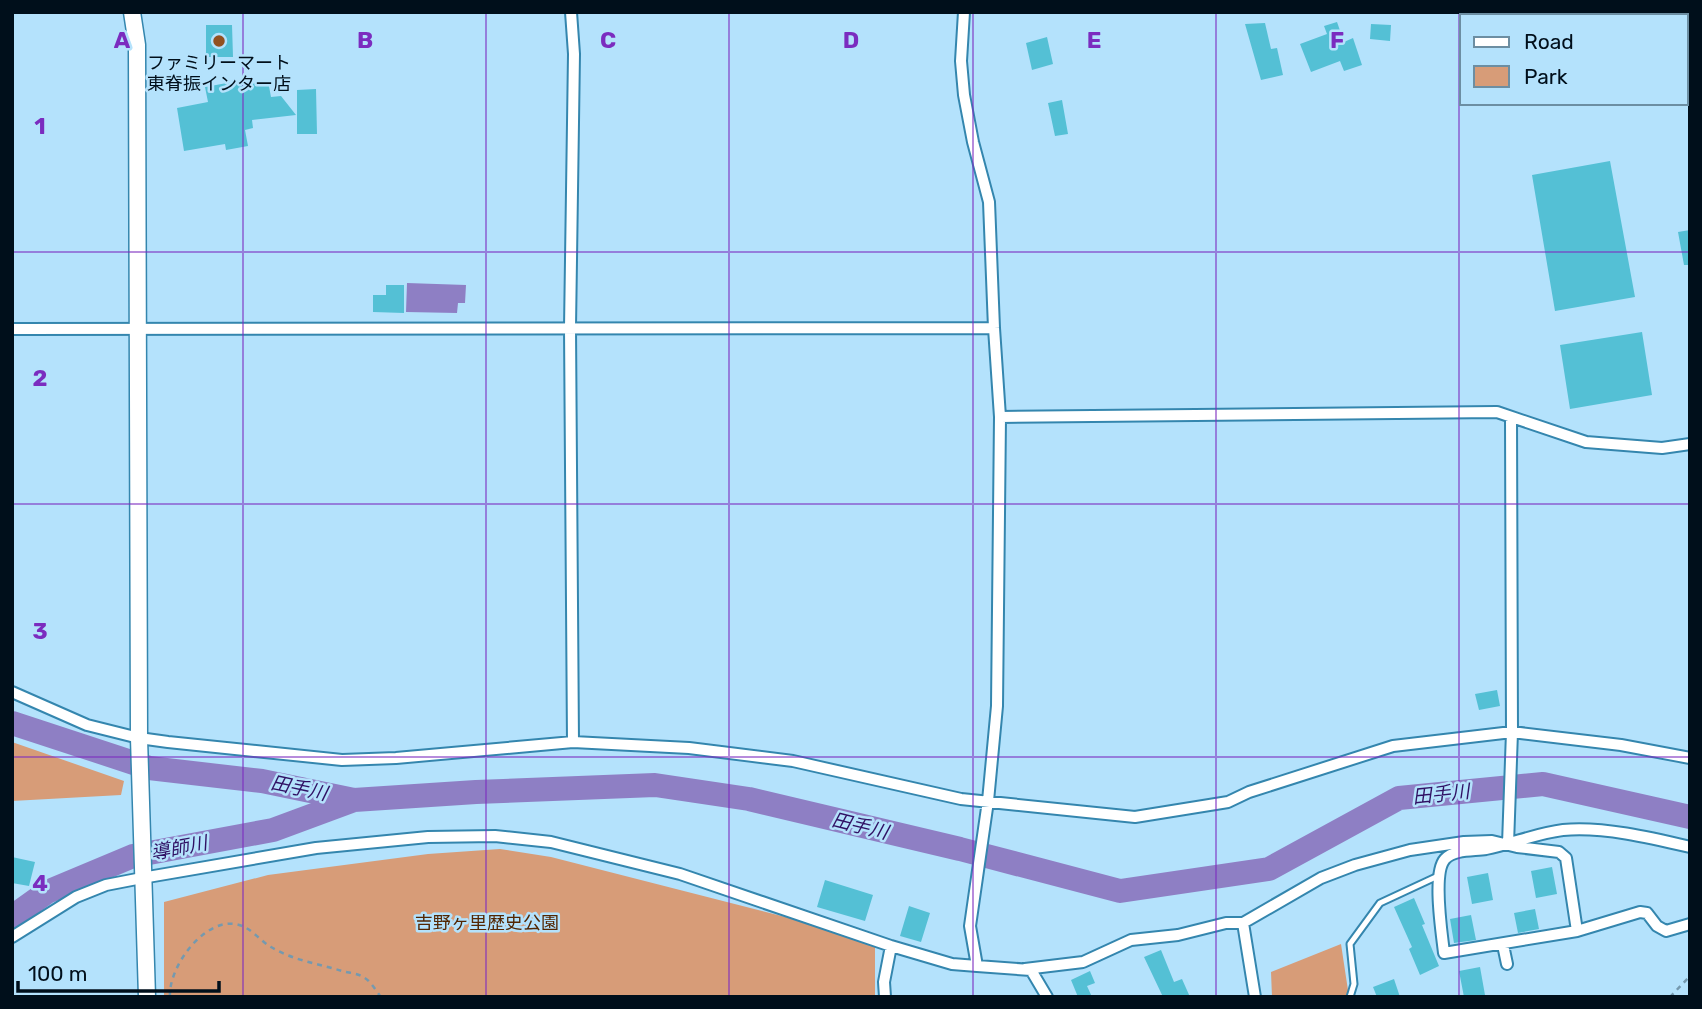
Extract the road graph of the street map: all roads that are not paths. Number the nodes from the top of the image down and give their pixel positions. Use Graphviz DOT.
graph roads {
  1 [pos="132,12"];
  2 [pos="571,12"];
  3 [pos="964,12"];
  4 [pos="570,328"];
  5 [pos="994,328"];
  6 [pos="12,329"];
  7 [pos="138,329"];
  8 [pos="1000,417"];
  9 [pos="1511,417"];
  10 [pos="1690,444"];
  11 [pos="12,692"];
  12 [pos="1512,732"];
  13 [pos="139,737"];
  14 [pos="573,742"];
  15 [pos="1690,758"];
  16 [pos="988,800"];
  17 [pos="1508,844"];
  18 [pos="1690,847"];
  19 [pos="1438,876"];
  20 [pos="142,878"];
  21 [pos="1243,923"];
  22 [pos="1690,923"];
  23 [pos="1577,931"];
  24 [pos="12,937"];
  25 [pos="1503,945"];
  26 [pos="891,946"];
  27 [pos="1507,964"];
  28 [pos="978,967"];
  29 [pos="1023,970"];
  30 [pos="147,997"];
  31 [pos="885,997"];
  32 [pos="1047,997"];
  33 [pos="1255,997"];
  34 [pos="1350,997"];
  1 -- 7 [label="street"];
  2 -- 4 [label="street"];
  3 -- 5 [label="street"];
  4 -- 5 [label="street"];
  4 -- 7 [label="street"];
  4 -- 14 [label="street"];
  5 -- 8 [label="street"];
  6 -- 7 [label="street"];
  7 -- 13 [label="street"];
  8 -- 9 [label="street"];
  8 -- 16 [label="street"];
  9 -- 10 [label="street"];
  9 -- 12 [label="street"];
  11 -- 13 [label="street"];
  12 -- 15 [label="street"];
  12 -- 16 [label="street"];
  12 -- 17 [label="street"];
  13 -- 14 [label="street"];
  13 -- 20 [label="street"];
  14 -- 16 [label="street"];
  16 -- 28 [label="street"];
  17 -- 18 [label="street"];
  17 -- 19 [label="street"];
  17 -- 21 [label="street"];
  17 -- 23 [label="street"];
  19 -- 25 [label="street"];
  19 -- 34 [label="lane"];
  20 -- 24 [label="street"];
  20 -- 26 [label="street"];
  20 -- 30 [label="street"];
  21 -- 29 [label="street"];
  21 -- 33 [label="street"];
  22 -- 23 [label="street"];
  23 -- 25 [label="street"];
  25 -- 27 [label="street"];
  26 -- 28 [label="street"];
  26 -- 31 [label="street"];
  28 -- 29 [label="street"];
  29 -- 32 [label="street"];
}
